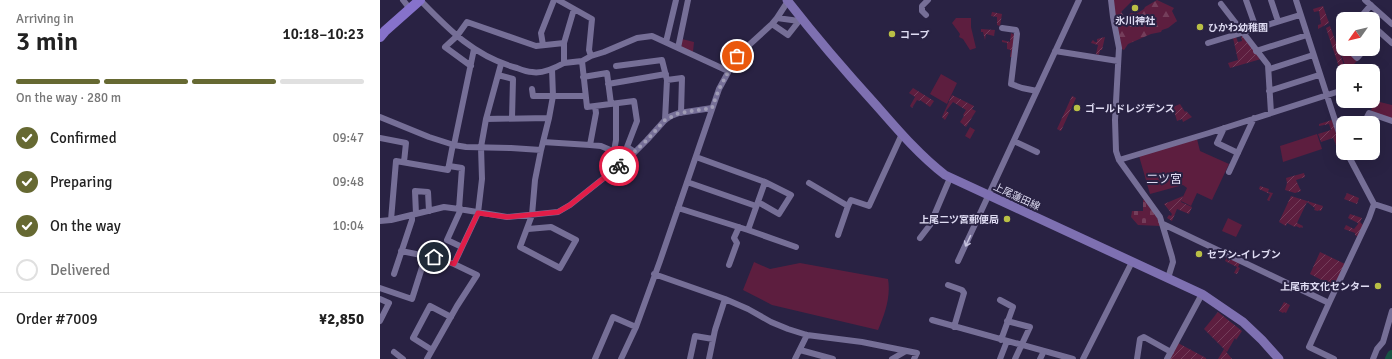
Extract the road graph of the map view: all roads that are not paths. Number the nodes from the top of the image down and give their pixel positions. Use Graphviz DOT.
graph roads {
  1 [pos="403,0"];
  2 [pos="420,0"];
  3 [pos="554,0"];
  4 [pos="558,0"];
  5 [pos="676,0"];
  6 [pos="688,0"];
  7 [pos="928,0"];
  8 [pos="1079,0"];
  9 [pos="1111,0"];
  10 [pos="1246,0"];
  11 [pos="1271,0"];
  12 [pos="1296,0"];
  13 [pos="1365,0"];
  14 [pos="788,1"];
  15 [pos="1220,4"];
  16 [pos="1371,5"];
  17 [pos="410,9"];
  18 [pos="574,9"];
  19 [pos="1366,12"];
  20 [pos="926,15"];
  21 [pos="1300,15"];
  22 [pos="777,18"];
  23 [pos="801,21"];
  24 [pos="1278,21"];
  25 [pos="772,24"];
  26 [pos="1392,24"];
  27 [pos="1002,28"];
  28 [pos="1256,28"];
  29 [pos="382,32"];
  30 [pos="1242,32"];
  31 [pos="1380,32"];
  32 [pos="1307,35"];
  33 [pos="457,36"];
  34 [pos="666,42"];
  35 [pos="564,43"];
  36 [pos="1208,43"];
  37 [pos="1392,43"];
  38 [pos="543,45"];
  39 [pos="678,48"];
  40 [pos="474,49"];
  41 [pos="1056,51"];
  42 [pos="1256,51"];
  43 [pos="1313,55"];
  44 [pos="591,56"];
  45 [pos="582,61"];
  46 [pos="1118,61"];
  47 [pos="564,63"];
  48 [pos="501,64"];
  49 [pos="471,66"];
  50 [pos="616,66"];
  51 [pos="552,69"];
  52 [pos="1270,69"];
  53 [pos="728,71"];
  54 [pos="498,75"];
  55 [pos="1319,75"];
  56 [pos="583,77"];
  57 [pos="666,77"];
  58 [pos="608,84"];
  59 [pos="532,89"];
  60 [pos="1038,90"];
  61 [pos="1269,91"];
  62 [pos="1336,92"];
  63 [pos="1326,95"];
  64 [pos="553,96"];
  65 [pos="585,96"];
  66 [pos="614,104"];
  67 [pos="595,106"];
  68 [pos="712,108"];
  69 [pos="681,113"];
  70 [pos="1271,113"];
  71 [pos="1368,116"];
  72 [pos="1378,116"];
  73 [pos="380,117"];
  74 [pos="1380,117"];
  75 [pos="512,118"];
  76 [pos="549,118"];
  77 [pos="1254,118"];
  78 [pos="486,119"];
  79 [pos="665,120"];
  80 [pos="1392,121"];
  81 [pos="1336,124"];
  82 [pos="1224,128"];
  83 [pos="902,134"];
  84 [pos="380,138"];
  85 [pos="1014,141"];
  86 [pos="543,142"];
  87 [pos="453,144"];
  88 [pos="590,145"];
  89 [pos="481,147"];
  90 [pos="541,150"];
  91 [pos="614,151"];
  92 [pos="635,152"];
  93 [pos="1037,152"];
  94 [pos="1238,153"];
  95 [pos="696,157"];
  96 [pos="629,158"];
  97 [pos="1119,160"];
  98 [pos="1351,160"];
  99 [pos="404,162"];
  100 [pos="449,166"];
  101 [pos="1229,172"];
  102 [pos="950,178"];
  103 [pos="687,182"];
  104 [pos="765,182"];
  105 [pos="809,183"];
  106 [pos="989,196"];
  107 [pos="757,204"];
  108 [pos="1374,204"];
  109 [pos="848,206"];
  110 [pos="678,208"];
  111 [pos="460,209"];
  112 [pos="1392,210"];
  113 [pos="429,211"];
  114 [pos="478,213"];
  115 [pos="414,214"];
  116 [pos="532,215"];
  117 [pos="391,220"];
  118 [pos="380,221"];
  119 [pos="1163,224"];
  120 [pos="739,227"];
  121 [pos="528,229"];
  122 [pos="748,230"];
  123 [pos="838,234"];
  124 [pos="920,238"];
  125 [pos="462,247"];
  126 [pos="796,247"];
  127 [pos="401,251"];
  128 [pos="426,256"];
  129 [pos="958,261"];
  130 [pos="1132,262"];
  131 [pos="454,264"];
  132 [pos="729,265"];
  133 [pos="394,274"];
  134 [pos="654,274"];
  135 [pos="1168,278"];
  136 [pos="948,285"];
  137 [pos="380,288"];
  138 [pos="1202,294"];
  139 [pos="380,299"];
  140 [pos="725,299"];
  141 [pos="1000,300"];
  142 [pos="1329,303"];
  143 [pos="1392,311"];
  144 [pos="451,317"];
  145 [pos="932,320"];
  146 [pos="380,321"];
  147 [pos="1007,322"];
  148 [pos="636,327"];
  149 [pos="954,327"];
  150 [pos="807,335"];
  151 [pos="713,339"];
  152 [pos="1004,341"];
  153 [pos="1022,346"];
  154 [pos="432,350"];
  155 [pos="800,350"];
  156 [pos="906,351"];
  157 [pos="1044,351"];
  158 [pos="394,352"];
  159 [pos="1171,352"];
  160 [pos="915,356"];
  161 [pos="403,359"];
  162 [pos="427,359"];
  163 [pos="595,359"];
  164 [pos="620,359"];
  165 [pos="690,359"];
  166 [pos="709,359"];
  167 [pos="795,359"];
  168 [pos="832,359"];
  169 [pos="892,359"];
  170 [pos="1000,359"];
  171 [pos="1015,359"];
  172 [pos="1040,359"];
  173 [pos="1073,359"];
  174 [pos="1083,359"];
  175 [pos="1137,359"];
  176 [pos="1167,359"];
  177 [pos="1279,359"];
  178 [pos="1334,359"];
  179 [pos="1373,359"];
  1 -- 17 [label="street"];
  2 -- 17 [label="main road"];
  2 -- 33 [label="street"];
  3 -- 38 [label="street"];
  4 -- 18 [label="street"];
  5 -- 34 [label="street"];
  6 -- 39 [label="street"];
  7 -- 20 [label="street"];
  8 -- 41 [label="street"];
  9 -- 46 [label="street"];
  10 -- 28 [label="street"];
  11 -- 24 [label="street"];
  12 -- 21 [label="street"];
  13 -- 16 [label="street"];
  14 -- 22 [label="street"];
  14 -- 23 [label="main road, 上尾蓮田線"];
  15 -- 30 [label="street"];
  16 -- 19 [label="street"];
  16 -- 26 [label="street"];
  17 -- 29 [label="main road"];
  18 -- 35 [label="street"];
  18 -- 44 [label="street"];
  21 -- 24 [label="street"];
  21 -- 32 [label="street"];
  22 -- 23 [label="street"];
  22 -- 25 [label="street"];
  23 -- 25 [label="street"];
  23 -- 83 [label="main road, 上尾蓮田線"];
  24 -- 28 [label="street"];
  25 -- 53 [label="street"];
  27 -- 60 [label="street"];
  28 -- 30 [label="street"];
  30 -- 36 [label="street"];
  30 -- 42 [label="street"];
  31 -- 37 [label="street"];
  32 -- 42 [label="street"];
  32 -- 43 [label="street"];
  33 -- 38 [label="street"];
  33 -- 40 [label="street"];
  33 -- 49 [label="street"];
  34 -- 39 [label="street"];
  34 -- 44 [label="street"];
  35 -- 38 [label="street"];
  35 -- 47 [label="street"];
  39 -- 53 [label="street"];
  40 -- 48 [label="street"];
  40 -- 49 [label="street"];
  41 -- 46 [label="street"];
  41 -- 60 [label="street"];
  42 -- 52 [label="street"];
  43 -- 52 [label="street"];
  43 -- 55 [label="street"];
  44 -- 45 [label="street"];
  45 -- 47 [label="street"];
  45 -- 56 [label="street"];
  46 -- 97 [label="street"];
  47 -- 51 [label="street"];
  48 -- 51 [label="street"];
  48 -- 54 [label="street"];
  49 -- 87 [label="street"];
  50 -- 57 [label="street"];
  51 -- 64 [label="street"];
  52 -- 61 [label="street"];
  53 -- 68 [label="street"];
  54 -- 75 [label="street"];
  54 -- 78 [label="street"];
  55 -- 61 [label="street"];
  55 -- 63 [label="street"];
  56 -- 58 [label="street"];
  56 -- 65 [label="street"];
  57 -- 58 [label="street"];
  57 -- 69 [label="street"];
  57 -- 79 [label="street"];
  58 -- 66 [label="street"];
  59 -- 64 [label="street"];
  60 -- 85 [label="street"];
  61 -- 70 [label="street"];
  62 -- 63 [label="street"];
  63 -- 70 [label="street"];
  63 -- 81 [label="street"];
  64 -- 65 [label="street"];
  64 -- 76 [label="street"];
  65 -- 67 [label="street"];
  66 -- 67 [label="street"];
  66 -- 91 [label="street"];
  66 -- 92 [label="street"];
  67 -- 88 [label="street"];
  68 -- 69 [label="street"];
  68 -- 95 [label="street"];
  69 -- 79 [label="street"];
  70 -- 77 [label="street"];
  71 -- 72 [label="street"];
  73 -- 87 [label="street"];
  74 -- 80 [label="street"];
  75 -- 76 [label="street"];
  75 -- 78 [label="street"];
  76 -- 86 [label="street"];
  77 -- 82 [label="street"];
  77 -- 94 [label="street"];
  78 -- 89 [label="street"];
  79 -- 92 [label="street"];
  82 -- 94 [label="street"];
  82 -- 97 [label="street"];
  83 -- 102 [label="main road, 上尾蓮田線"];
  83 -- 109 [label="street"];
  84 -- 99 [label="street"];
  85 -- 93 [label="street"];
  85 -- 106 [label="street"];
  86 -- 88 [label="street"];
  86 -- 90 [label="street"];
  87 -- 89 [label="street"];
  87 -- 100 [label="street"];
  88 -- 91 [label="street"];
  89 -- 90 [label="street"];
  89 -- 114 [label="street"];
  90 -- 116 [label="street"];
  91 -- 96 [label="street"];
  92 -- 96 [label="street"];
  94 -- 101 [label="street"];
  95 -- 103 [label="street"];
  95 -- 104 [label="street"];
  96 -- 116 [label="street"];
  97 -- 119 [label="street"];
  98 -- 108 [label="street"];
  99 -- 100 [label="street"];
  99 -- 117 [label="street"];
  100 -- 111 [label="street"];
  102 -- 106 [label="main road, 上尾蓮田線"];
  102 -- 124 [label="street"];
  103 -- 107 [label="street"];
  103 -- 110 [label="street"];
  104 -- 107 [label="street"];
  104 -- 107 [label="street"];
  105 -- 109 [label="street"];
  106 -- 129 [label="street, one-way"];
  106 -- 130 [label="main road, 上尾蓮田線"];
  107 -- 122 [label="street"];
  108 -- 112 [label="street"];
  108 -- 142 [label="street"];
  109 -- 123 [label="street"];
  110 -- 120 [label="street"];
  110 -- 134 [label="street"];
  111 -- 113 [label="street"];
  111 -- 114 [label="street"];
  111 -- 125 [label="street"];
  113 -- 115 [label="street"];
  113 -- 115 [label="street"];
  114 -- 116 [label="street"];
  114 -- 125 [label="street"];
  115 -- 117 [label="street"];
  115 -- 127 [label="street"];
  116 -- 121 [label="street"];
  117 -- 118 [label="street"];
  119 -- 135 [label="street"];
  119 -- 142 [label="street"];
  120 -- 122 [label="street"];
  120 -- 132 [label="street"];
  121 -- 121 [label="street"];
  122 -- 126 [label="street"];
  125 -- 131 [label="street"];
  127 -- 128 [label="street"];
  127 -- 133 [label="street"];
  128 -- 131 [label="street"];
  128 -- 137 [label="street"];
  130 -- 135 [label="main road, 上尾蓮田線"];
  130 -- 174 [label="street"];
  131 -- 144 [label="street"];
  134 -- 140 [label="street"];
  134 -- 148 [label="street"];
  135 -- 138 [label="main road, 上尾蓮田線"];
  136 -- 149 [label="street"];
  138 -- 159 [label="street"];
  138 -- 177 [label="main road, 上尾蓮田線"];
  139 -- 146 [label="street"];
  140 -- 150 [label="street"];
  140 -- 151 [label="street"];
  141 -- 147 [label="street"];
  142 -- 178 [label="street"];
  143 -- 179 [label="street"];
  144 -- 154 [label="street"];
  144 -- 154 [label="street"];
  145 -- 149 [label="street"];
  147 -- 152 [label="street"];
  147 -- 153 [label="street"];
  148 -- 163 [label="street"];
  148 -- 164 [label="street"];
  149 -- 152 [label="street"];
  150 -- 155 [label="street"];
  150 -- 156 [label="street"];
  151 -- 165 [label="street"];
  151 -- 166 [label="street"];
  152 -- 153 [label="street"];
  152 -- 170 [label="street"];
  153 -- 157 [label="street"];
  153 -- 171 [label="street"];
  154 -- 162 [label="street"];
  155 -- 167 [label="street"];
  155 -- 168 [label="street"];
  156 -- 160 [label="street"];
  156 -- 169 [label="street"];
  157 -- 172 [label="street"];
  157 -- 173 [label="street"];
  158 -- 161 [label="street"];
  159 -- 175 [label="street"];
  159 -- 176 [label="street"];
}
